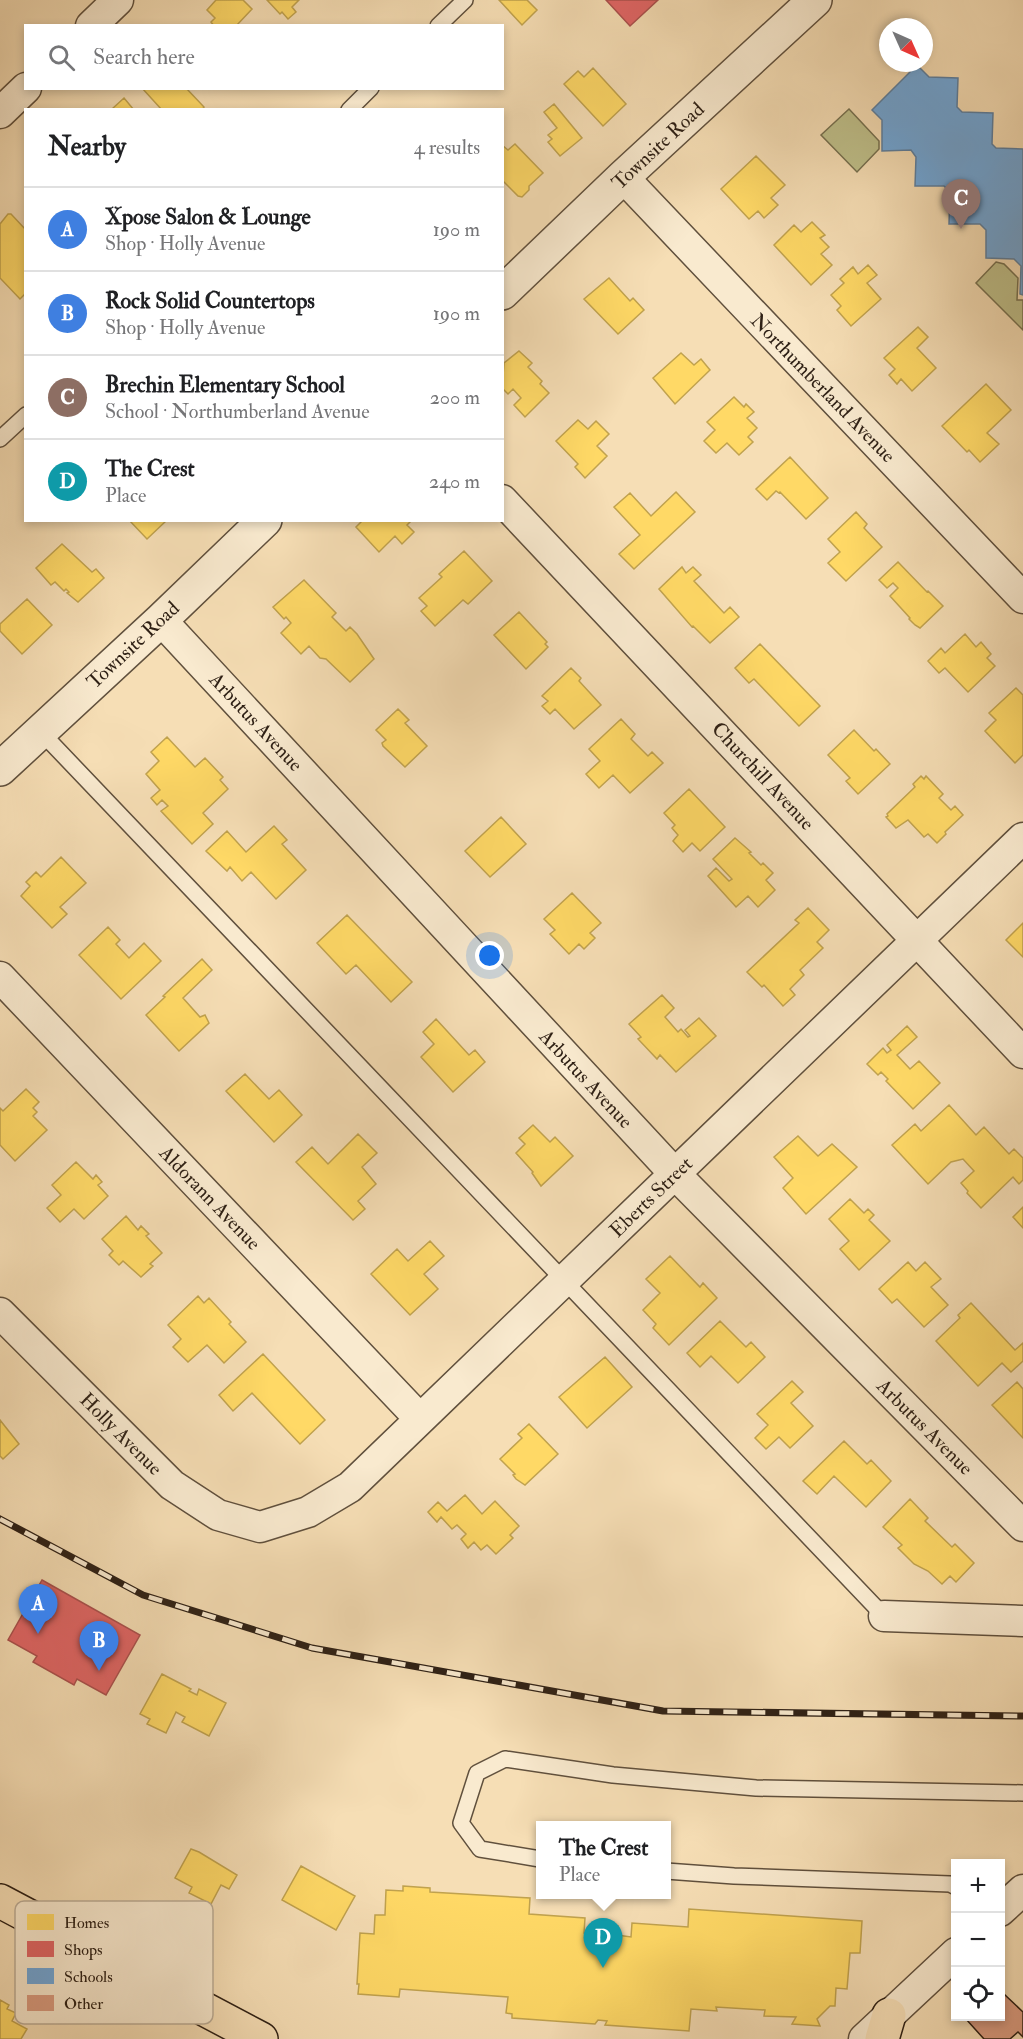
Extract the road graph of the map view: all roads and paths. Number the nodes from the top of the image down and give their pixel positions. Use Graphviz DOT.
graph roads {
  1 [pos="118,0"];
  2 [pos="465,0"];
  3 [pos="815,0"];
  4 [pos="93,24"];
  5 [pos="440,24"];
  6 [pos="24,90"];
  7 [pos="370,90"];
  8 [pos="351,108"];
  9 [pos="0,113"];
  10 [pos="623,177"];
  11 [pos="504,291"];
  12 [pos="24,417"];
  13 [pos="0,439"];
  14 [pos="504,502"];
  15 [pos="263,522"];
  16 [pos="1023,598"];
  17 [pos="161,620"];
  18 [pos="40,731"];
  19 [pos="0,769"];
  20 [pos="1023,838"];
  21 [pos="918,940"];
  22 [pos="0,977"];
  23 [pos="1023,1053"];
  24 [pos="675,1174"];
  25 [pos="565,1280"];
  26 [pos="0,1313"];
  27 [pos="420,1419"];
  28 [pos="1023,1526"];
  29 [pos="260,1527"];
  30 [pos="884,1616"];
  31 [pos="1023,1621"];
  32 [pos="1023,1792"];
  33 [pos="536,1857"];
  34 [pos="671,1871"];
  35 [pos="951,1884"];
  36 [pos="1023,1890"];
  37 [pos="0,1901"];
  38 [pos="1005,1906"];
  39 [pos="15,1909"];
  40 [pos="951,1958"];
  41 [pos="213,2014"];
  42 [pos="885,2027"];
  43 [pos="261,2039"];
  44 [pos="864,2039"];
  1 -- 4 [label="street"];
  2 -- 5 [label="lane"];
  3 -- 10 [label="street, Townsite Road"];
  6 -- 9 [label="street"];
  7 -- 8 [label="lane"];
  10 -- 11 [label="street, Townsite Road"];
  10 -- 16 [label="street, Northumberland Avenue"];
  12 -- 13 [label="lane"];
  14 -- 21 [label="street, Churchill Avenue"];
  15 -- 17 [label="street, Townsite Road"];
  17 -- 18 [label="street, Townsite Road"];
  17 -- 24 [label="street, Arbutus Avenue"];
  18 -- 19 [label="street, Townsite Road"];
  18 -- 25 [label="lane"];
  20 -- 21 [label="street, Eberts Street"];
  21 -- 23 [label="street, Churchill Avenue"];
  21 -- 24 [label="street, Eberts Street"];
  22 -- 27 [label="street, Aldorann Avenue"];
  24 -- 25 [label="street, Eberts Street"];
  24 -- 28 [label="street, Arbutus Avenue"];
  25 -- 27 [label="street, Eberts Street"];
  25 -- 30 [label="lane"];
  26 -- 29 [label="street, Holly Avenue"];
  27 -- 29 [label="street, Eberts Street"];
  30 -- 31 [label="street"];
  32 -- 33 [label="lane"];
  34 -- 35 [label="lane"];
  36 -- 38 [label="street"];
  37 -- 39 [label="main road"];
  40 -- 42 [label="street"];
  41 -- 43 [label="main road"];
  42 -- 44 [label="street"];
}
